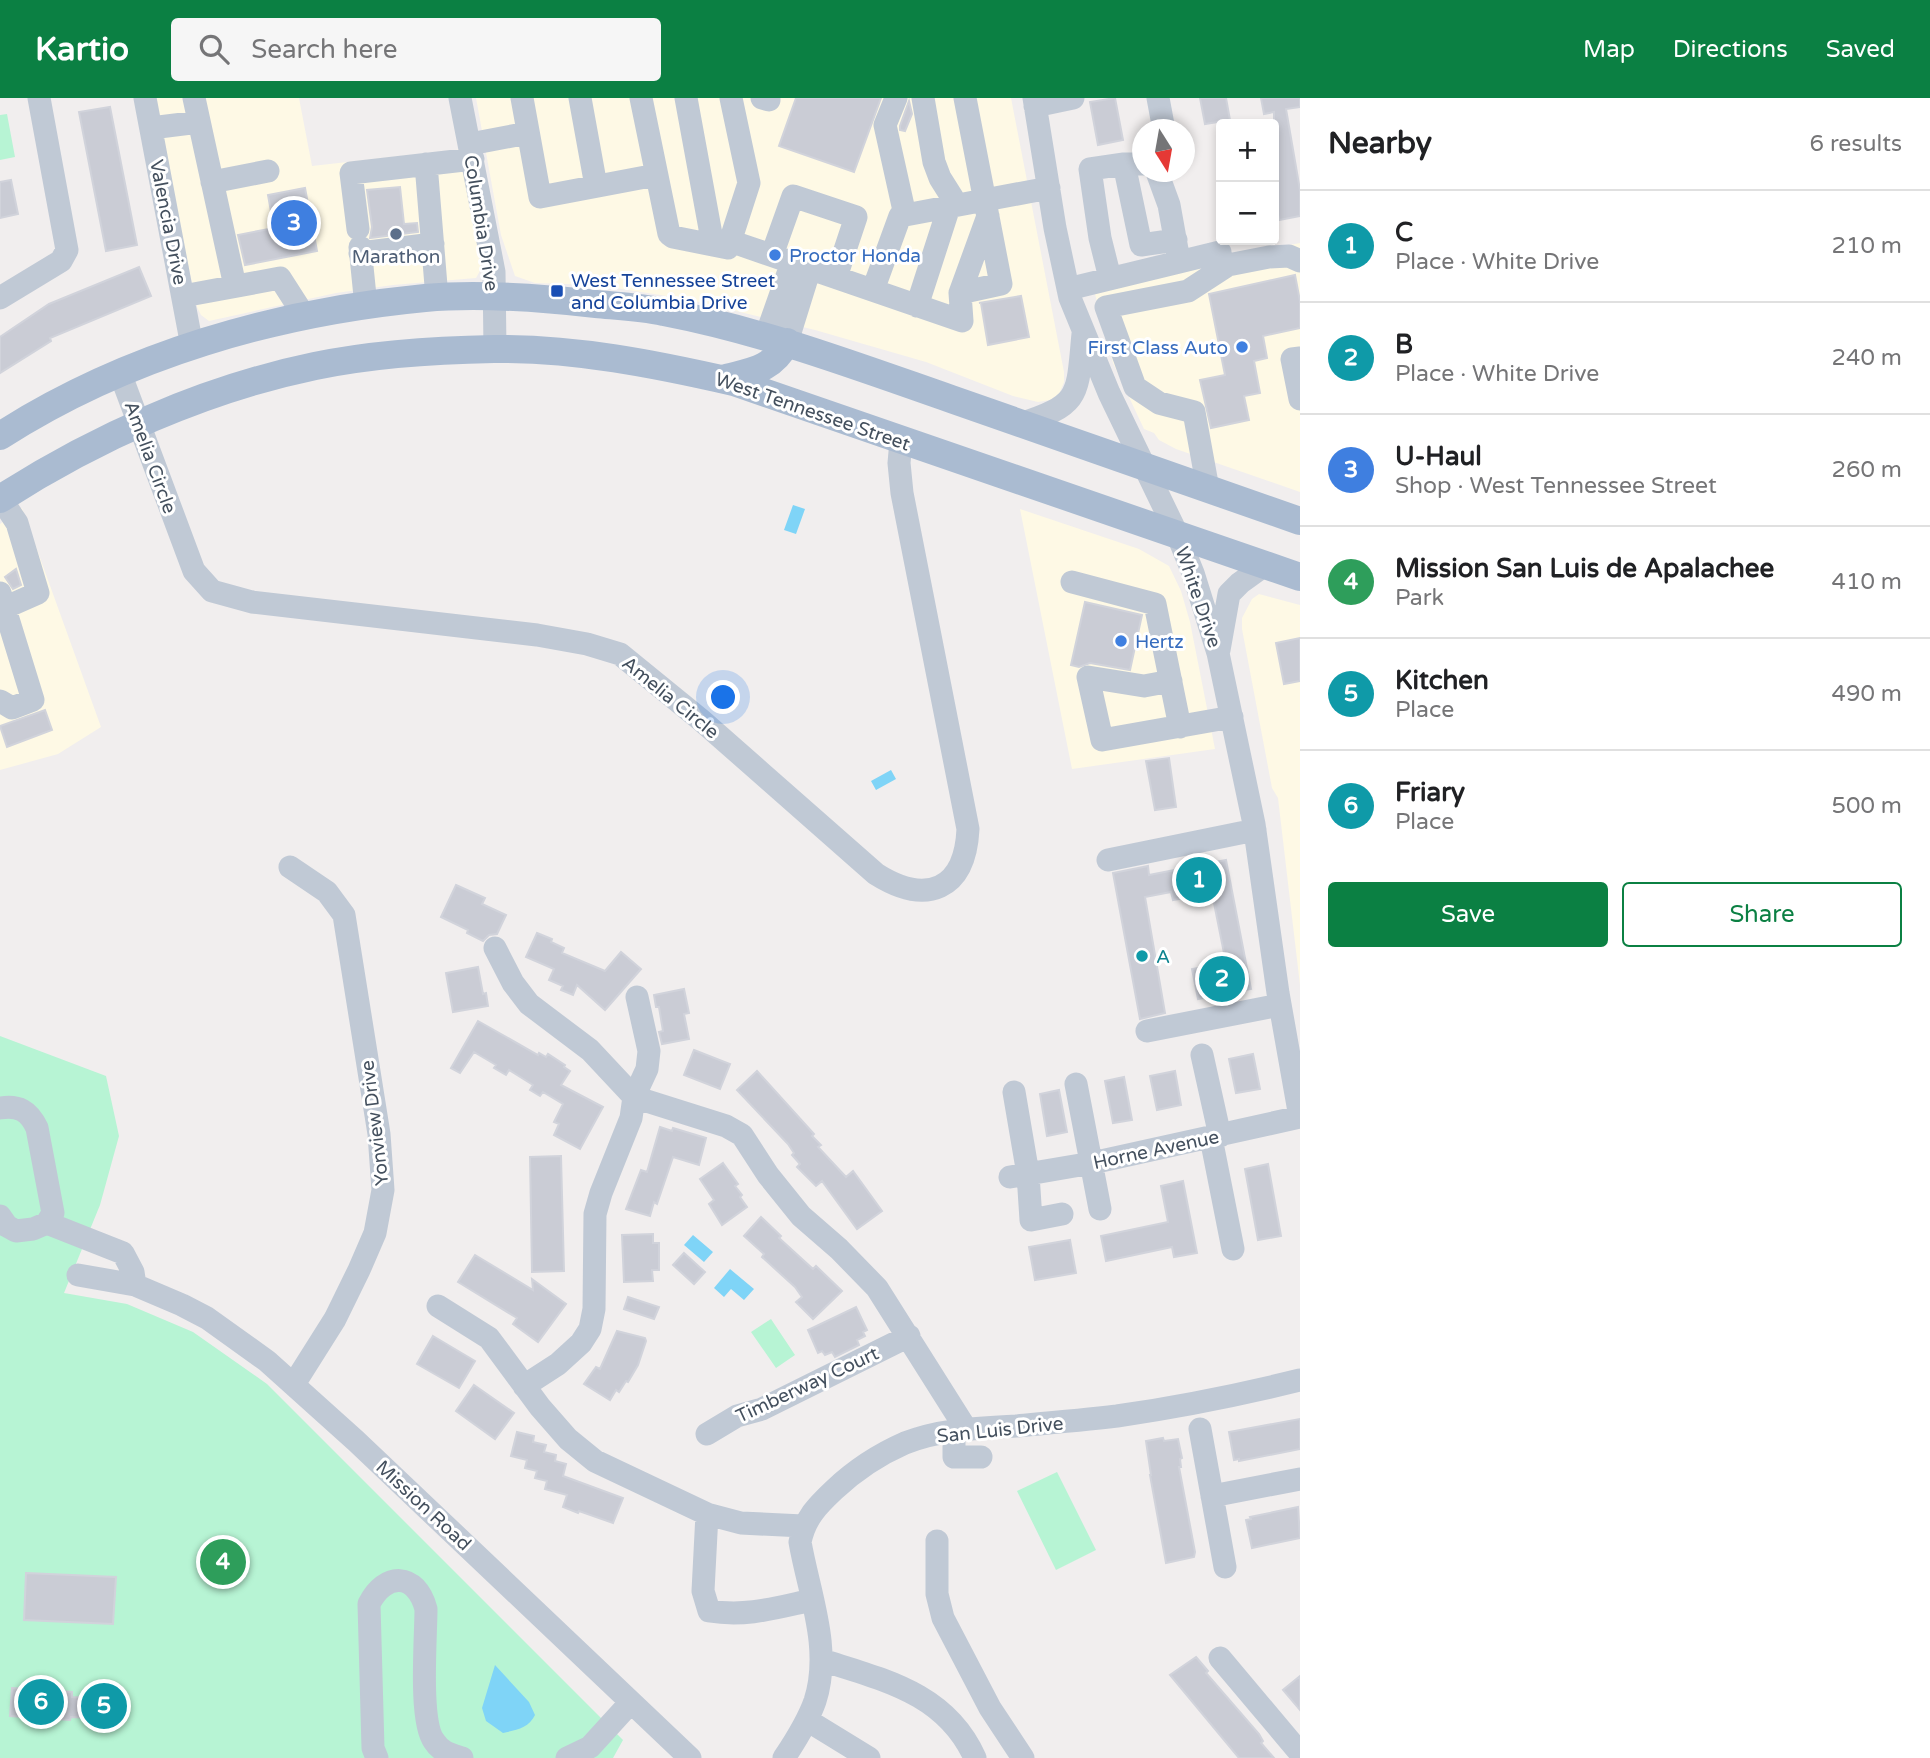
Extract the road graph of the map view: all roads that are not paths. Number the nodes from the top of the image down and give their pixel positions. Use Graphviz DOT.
graph roads {
  1 [pos="39,98"];
  2 [pos="145,98"];
  3 [pos="194,98"];
  4 [pos="460,98"];
  5 [pos="522,98"];
  6 [pos="580,98"];
  7 [pos="641,98"];
  8 [pos="686,98"];
  9 [pos="732,98"];
  10 [pos="896,98"];
  11 [pos="923,98"];
  12 [pos="965,98"];
  13 [pos="1073,98"];
  14 [pos="1158,98"];
  15 [pos="1034,102"];
  16 [pos="1162,119"];
  17 [pos="199,122"];
  18 [pos="151,128"];
  19 [pos="528,133"];
  20 [pos="471,151"];
  21 [pos="426,164"];
  22 [pos="1132,164"];
  23 [pos="268,171"];
  24 [pos="656,174"];
  25 [pos="212,182"];
  26 [pos="1135,182"];
  27 [pos="1161,182"];
  28 [pos="596,186"];
  29 [pos="1048,188"];
  30 [pos="953,206"];
  31 [pos="987,208"];
  32 [pos="905,215"];
  33 [pos="359,243"];
  34 [pos="722,243"];
  35 [pos="433,244"];
  36 [pos="1177,251"];
  37 [pos="1220,252"];
  38 [pos="1300,261"];
  39 [pos="791,262"];
  40 [pos="836,277"];
  41 [pos="1110,278"];
  42 [pos="235,286"];
  43 [pos="1068,289"];
  44 [pos="873,290"];
  45 [pos="960,293"];
  46 [pos="183,296"];
  47 [pos="0,298"];
  48 [pos="437,298"];
  49 [pos="494,298"];
  50 [pos="366,306"];
  51 [pos="917,306"];
  52 [pos="305,317"];
  53 [pos="1112,325"];
  54 [pos="1084,331"];
  55 [pos="776,339"];
  56 [pos="192,346"];
  57 [pos="495,349"];
  58 [pos="1300,358"];
  59 [pos="120,373"];
  60 [pos="722,380"];
  61 [pos="1132,381"];
  62 [pos="1106,385"];
  63 [pos="1300,399"];
  64 [pos="139,423"];
  65 [pos="1020,424"];
  66 [pos="0,436"];
  67 [pos="901,441"];
  68 [pos="1147,468"];
  69 [pos="1208,489"];
  70 [pos="3,510"];
  71 [pos="1300,520"];
  72 [pos="1178,536"];
  73 [pos="1265,565"];
  74 [pos="1300,577"];
  75 [pos="1072,582"];
  76 [pos="2,600"];
  77 [pos="1218,653"];
  78 [pos="1171,681"];
  79 [pos="1,703"];
  80 [pos="1232,718"];
  81 [pos="1180,727"];
  82 [pos="1255,830"];
  83 [pos="1108,860"];
  84 [pos="290,867"];
  85 [pos="495,948"];
  86 [pos="637,997"];
  87 [pos="1280,1005"];
  88 [pos="1147,1031"];
  89 [pos="1202,1055"];
  90 [pos="1297,1082"];
  91 [pos="1076,1084"];
  92 [pos="1014,1092"];
  93 [pos="634,1097"];
  94 [pos="0,1108"];
  95 [pos="1300,1117"];
  96 [pos="1215,1137"];
  97 [pos="1092,1163"];
  98 [pos="1019,1176"];
  99 [pos="1100,1209"];
  100 [pos="1062,1214"];
  101 [pos="0,1216"];
  102 [pos="47,1223"];
  103 [pos="1233,1250"];
  104 [pos="78,1275"];
  105 [pos="135,1285"];
  106 [pos="438,1306"];
  107 [pos="909,1336"];
  108 [pos="1300,1380"];
  109 [pos="294,1384"];
  110 [pos="524,1385"];
  111 [pos="1200,1429"];
  112 [pos="960,1430"];
  113 [pos="707,1434"];
  114 [pos="981,1457"];
  115 [pos="1300,1479"];
  116 [pos="1212,1496"];
  117 [pos="707,1514"];
  118 [pos="803,1526"];
  119 [pos="937,1541"];
  120 [pos="1225,1567"];
  121 [pos="812,1600"];
  122 [pos="1220,1658"];
  123 [pos="822,1660"];
  124 [pos="631,1702"];
  125 [pos="807,1720"];
  126 [pos="431,1752"];
  127 [pos="1300,1753"];
  128 [pos="377,1758"];
  129 [pos="461,1758"];
  130 [pos="567,1758"];
  131 [pos="690,1758"];
  132 [pos="784,1758"];
  133 [pos="869,1758"];
  134 [pos="975,1758"];
  135 [pos="1022,1758"];
  1 -- 47 [label="street"];
  2 -- 18 [label="street, Valencia Drive"];
  3 -- 17 [label="street"];
  4 -- 20 [label="street, Columbia Drive"];
  5 -- 19 [label="street"];
  6 -- 28 [label="street"];
  7 -- 24 [label="street"];
  8 -- 34 [label="street"];
  9 -- 34 [label="street"];
  10 -- 32 [label="street"];
  11 -- 30 [label="street"];
  12 -- 31 [label="street"];
  13 -- 15 [label="street"];
  14 -- 16 [label="street"];
  15 -- 29 [label="street, White Drive"];
  17 -- 18 [label="street"];
  17 -- 25 [label="street"];
  18 -- 46 [label="street, Valencia Drive"];
  19 -- 20 [label="street"];
  19 -- 28 [label="street"];
  20 -- 21 [label="street"];
  20 -- 49 [label="street, Columbia Drive"];
  21 -- 33 [label="street"];
  21 -- 35 [label="street"];
  22 -- 41 [label="street"];
  23 -- 25 [label="street"];
  24 -- 28 [label="street"];
  24 -- 34 [label="street"];
  25 -- 42 [label="street"];
  26 -- 36 [label="street"];
  27 -- 36 [label="street"];
  29 -- 31 [label="street"];
  29 -- 43 [label="street, White Drive"];
  30 -- 31 [label="street"];
  30 -- 32 [label="street"];
  30 -- 51 [label="street"];
  31 -- 45 [label="street"];
  31 -- 45 [label="street"];
  32 -- 44 [label="street"];
  33 -- 35 [label="street"];
  33 -- 50 [label="street"];
  34 -- 39 [label="street"];
  35 -- 48 [label="street"];
  36 -- 37 [label="street"];
  36 -- 41 [label="street"];
  38 -- 53 [label="street"];
  39 -- 40 [label="street"];
  39 -- 40 [label="street"];
  39 -- 55 [label="street"];
  40 -- 44 [label="street"];
  41 -- 43 [label="street"];
  42 -- 46 [label="street"];
  42 -- 52 [label="street"];
  43 -- 54 [label="street, White Drive"];
  44 -- 51 [label="street"];
  45 -- 51 [label="street"];
  46 -- 56 [label="street, Valencia Drive"];
  48 -- 49 [label="main road"];
  48 -- 50 [label="main road"];
  49 -- 55 [label="main road"];
  49 -- 57 [label="street, Columbia Drive"];
  50 -- 52 [label="main road"];
  52 -- 56 [label="main road"];
  53 -- 54 [label="street"];
  53 -- 61 [label="street"];
  54 -- 62 [label="street, White Drive"];
  54 -- 65 [label="street"];
  55 -- 60 [label="main road"];
  55 -- 65 [label="main road"];
  56 -- 59 [label="main road"];
  57 -- 60 [label="main road, West Tennessee Street"];
  57 -- 64 [label="main road, West Tennessee Street"];
  58 -- 63 [label="street"];
  59 -- 64 [label="street, Amelia Circle"];
  59 -- 66 [label="main road"];
  60 -- 67 [label="main road, West Tennessee Street"];
  61 -- 62 [label="street"];
  61 -- 69 [label="street"];
  62 -- 68 [label="street, White Drive"];
  64 -- 67 [label="street, Amelia Circle"];
  64 -- 70 [label="main road, West Tennessee Street"];
  65 -- 68 [label="main road"];
  67 -- 72 [label="main road, West Tennessee Street"];
  68 -- 69 [label="main road"];
  68 -- 72 [label="street, White Drive"];
  69 -- 71 [label="main road"];
  70 -- 76 [label="street"];
  72 -- 73 [label="main road, West Tennessee Street"];
  72 -- 77 [label="street, White Drive"];
  73 -- 74 [label="main road, West Tennessee Street"];
  73 -- 77 [label="street"];
  75 -- 78 [label="street"];
  76 -- 79 [label="street"];
  77 -- 80 [label="street, White Drive"];
  78 -- 81 [label="street"];
  78 -- 81 [label="street"];
  80 -- 81 [label="street"];
  80 -- 82 [label="street, White Drive"];
  82 -- 83 [label="street"];
  82 -- 87 [label="street, White Drive"];
  84 -- 109 [label="street, Yonview Drive"];
  85 -- 93 [label="street"];
  86 -- 93 [label="street"];
  87 -- 88 [label="street"];
  87 -- 90 [label="street, White Drive"];
  89 -- 96 [label="street"];
  90 -- 95 [label="street, White Drive"];
  91 -- 97 [label="street"];
  92 -- 98 [label="street"];
  93 -- 107 [label="street"];
  93 -- 110 [label="street"];
  94 -- 102 [label="street"];
  95 -- 96 [label="street, Horne Avenue"];
  96 -- 97 [label="street, Horne Avenue"];
  96 -- 103 [label="street"];
  97 -- 98 [label="street, Horne Avenue"];
  97 -- 99 [label="street"];
  98 -- 100 [label="street"];
  101 -- 102 [label="street"];
  102 -- 105 [label="street"];
  104 -- 105 [label="street, Mission Road"];
  105 -- 109 [label="street, Mission Road"];
  106 -- 110 [label="street"];
  107 -- 112 [label="street"];
  107 -- 113 [label="street, Timberway Court"];
  108 -- 112 [label="street, San Luis Drive"];
  109 -- 124 [label="street, Mission Road"];
  110 -- 117 [label="street"];
  111 -- 116 [label="street"];
  112 -- 114 [label="street"];
  112 -- 118 [label="street, San Luis Drive"];
  115 -- 116 [label="street"];
  116 -- 120 [label="street"];
  117 -- 118 [label="street"];
  117 -- 121 [label="street"];
  118 -- 121 [label="street"];
  119 -- 135 [label="street"];
  121 -- 123 [label="street"];
  122 -- 127 [label="street"];
  123 -- 125 [label="street"];
  123 -- 134 [label="street"];
  124 -- 130 [label="street"];
  124 -- 131 [label="street, Mission Road"];
  125 -- 132 [label="street"];
  125 -- 133 [label="street"];
  126 -- 128 [label="street"];
  126 -- 129 [label="street"];
}
